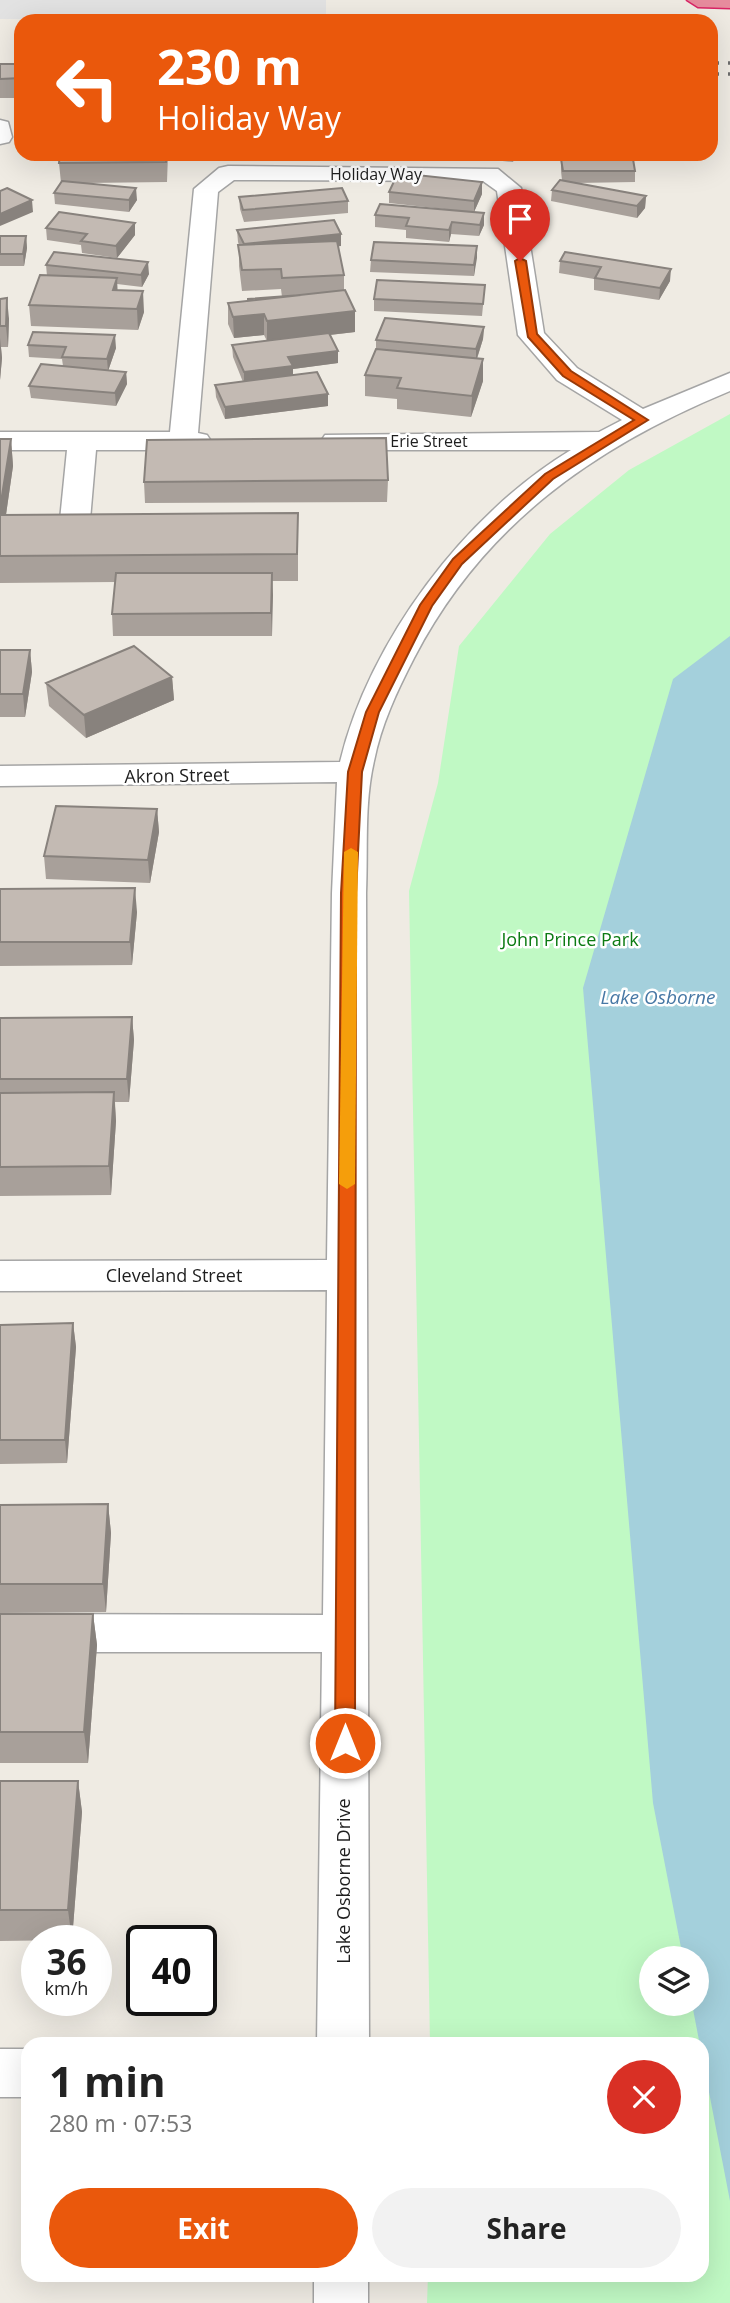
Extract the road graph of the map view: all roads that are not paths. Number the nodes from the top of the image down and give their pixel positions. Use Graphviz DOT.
graph roads {
  1 [pos="698,0"];
  2 [pos="730,2"];
  3 [pos="0,127"];
  4 [pos="0,137"];
  5 [pos="730,381"];
  6 [pos="642,420"];
  7 [pos="0,441"];
  8 [pos="82,441"];
  9 [pos="183,441"];
  10 [pos="225,441"];
  11 [pos="308,441"];
  12 [pos="606,441"];
  13 [pos="75,520"];
  14 [pos="355,772"];
  15 [pos="0,776"];
  16 [pos="347,1275"];
  17 [pos="0,1276"];
  18 [pos="0,1633"];
  19 [pos="346,1634"];
  20 [pos="343,2037"];
  21 [pos="0,2073"];
  22 [pos="21,2073"];
  23 [pos="341,2282"];
  24 [pos="341,2303"];
  1 -- 2 [label="highway"];
  3 -- 4 [label="street"];
  5 -- 6 [label="street, Lake Osborne Drive"];
  6 -- 9 [label="street, Holiday Way"];
  6 -- 12 [label="street, Lake Osborne Drive"];
  7 -- 8 [label="street"];
  8 -- 9 [label="street"];
  8 -- 13 [label="street"];
  9 -- 10 [label="street"];
  11 -- 12 [label="street, Erie Street"];
  12 -- 14 [label="street, Lake Osborne Drive"];
  14 -- 15 [label="street, Akron Street"];
  14 -- 16 [label="street, Lake Osborne Drive"];
  16 -- 17 [label="street, Cleveland Street"];
  16 -- 19 [label="street, Lake Osborne Drive"];
  18 -- 19 [label="street"];
  19 -- 20 [label="street, Lake Osborne Drive"];
  21 -- 22 [label="street"];
  23 -- 24 [label="street"];
}
